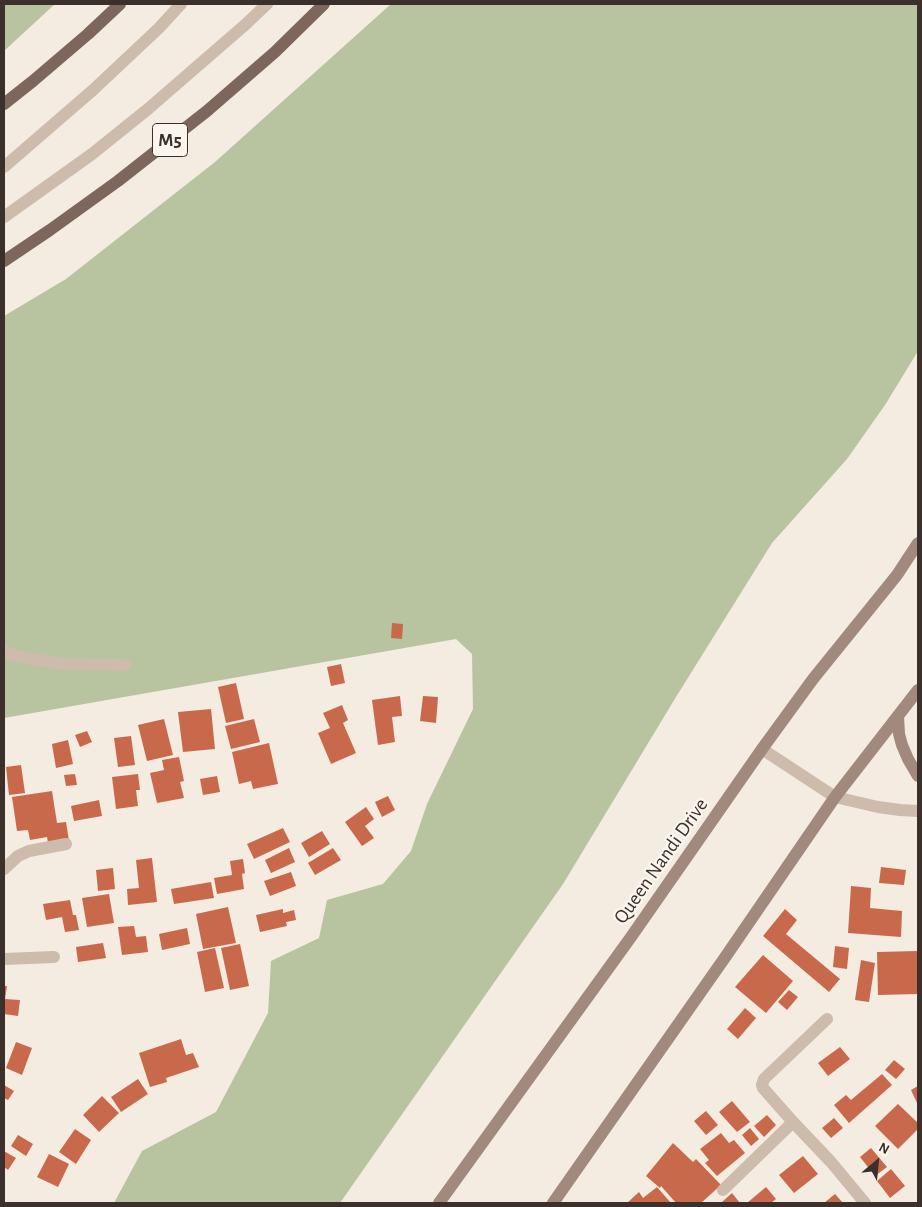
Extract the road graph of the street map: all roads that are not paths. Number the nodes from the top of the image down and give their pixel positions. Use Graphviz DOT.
graph roads {
  1 [pos="120,4"];
  2 [pos="181,4"];
  3 [pos="267,4"];
  4 [pos="324,4"];
  5 [pos="4,104"];
  6 [pos="4,167"];
  7 [pos="4,217"];
  8 [pos="4,261"];
  9 [pos="918,543"];
  10 [pos="4,651"];
  11 [pos="125,665"];
  12 [pos="918,690"];
  13 [pos="898,716"];
  14 [pos="762,749"];
  15 [pos="918,776"];
  16 [pos="835,797"];
  17 [pos="918,811"];
  18 [pos="66,844"];
  19 [pos="4,868"];
  20 [pos="54,957"];
  21 [pos="4,959"];
  22 [pos="828,1019"];
  23 [pos="793,1122"];
  24 [pos="722,1190"];
  25 [pos="439,1203"];
  26 [pos="553,1203"];
  27 [pos="865,1203"];
  1 -- 5 [label="main road"];
  2 -- 6 [label="street"];
  3 -- 7 [label="street"];
  4 -- 8 [label="main road, M5"];
  9 -- 14 [label="main road, Queen Nandi Drive"];
  10 -- 11 [label="street"];
  12 -- 13 [label="main road"];
  13 -- 15 [label="main road"];
  13 -- 16 [label="main road"];
  14 -- 16 [label="street"];
  14 -- 25 [label="main road, Queen Nandi Drive"];
  16 -- 17 [label="street"];
  16 -- 26 [label="main road"];
  18 -- 19 [label="street"];
  20 -- 21 [label="street"];
  22 -- 23 [label="street"];
  23 -- 24 [label="street"];
  23 -- 27 [label="street"];
}
